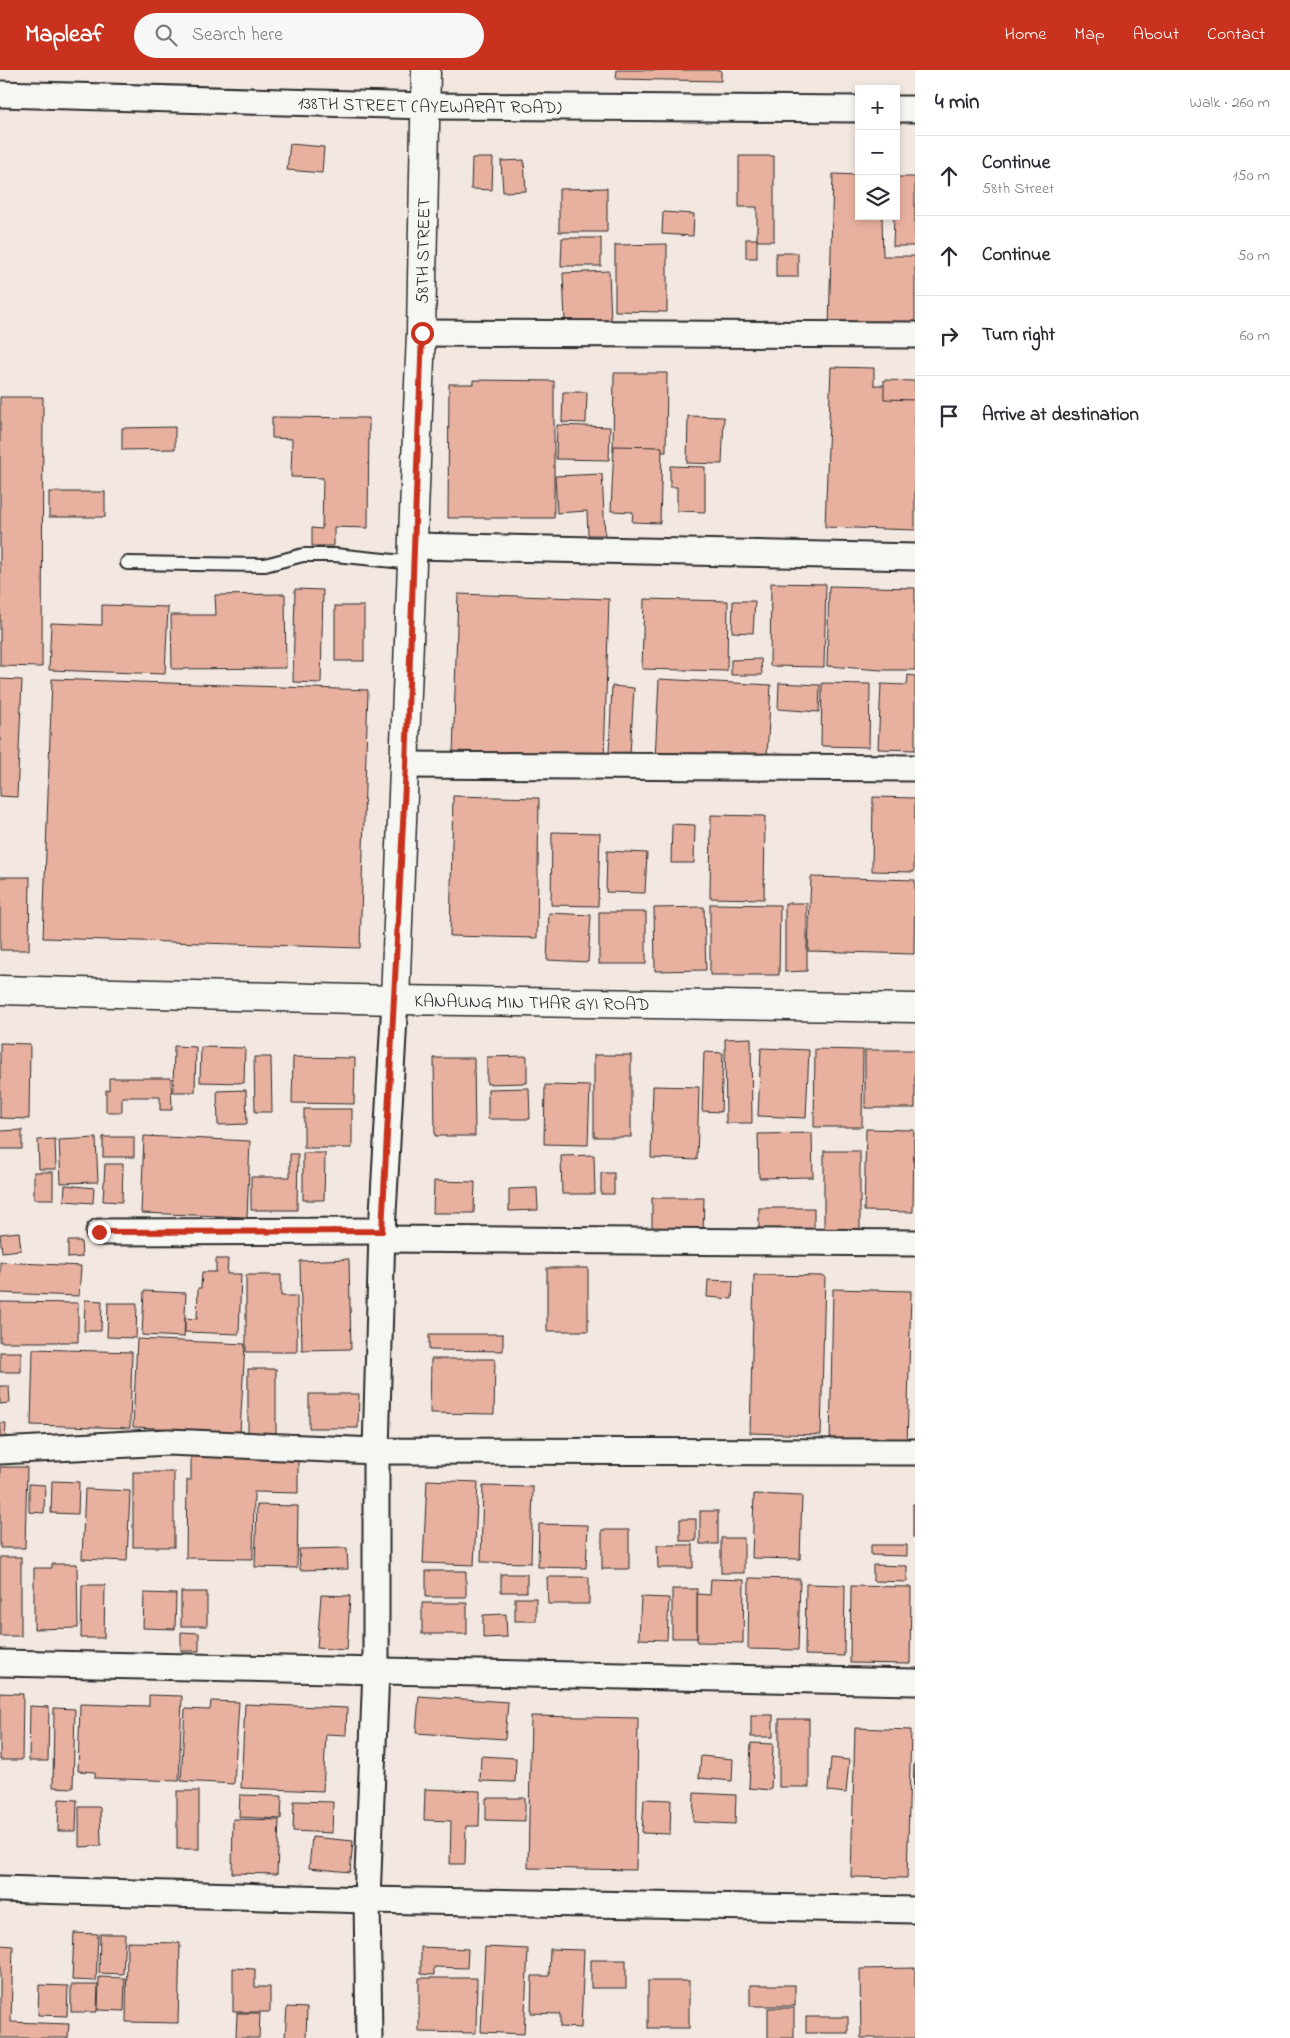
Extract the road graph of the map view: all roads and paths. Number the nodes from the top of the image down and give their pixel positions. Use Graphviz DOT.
graph roads {
  1 [pos="426,70"];
  2 [pos="0,94"];
  3 [pos="426,106"];
  4 [pos="855,109"];
  5 [pos="900,109"];
  6 [pos="915,109"];
  7 [pos="422,333"];
  8 [pos="915,335"];
  9 [pos="413,554"];
  10 [pos="915,556"];
  11 [pos="127,563"];
  12 [pos="406,765"];
  13 [pos="915,768"];
  14 [pos="0,990"];
  15 [pos="395,1000"];
  16 [pos="915,1008"];
  17 [pos="99,1232"];
  18 [pos="382,1235"];
  19 [pos="915,1243"];
  20 [pos="376,1451"];
  21 [pos="0,1452"];
  22 [pos="915,1452"];
  23 [pos="0,1663"];
  24 [pos="376,1670"];
  25 [pos="915,1682"];
  26 [pos="0,1889"];
  27 [pos="367,1900"];
  28 [pos="915,1910"];
  29 [pos="368,2038"];
  1 -- 3 [label="main road, 58TH STREET"];
  2 -- 3 [label="street, 138TH STREET (AYEWARAT ROAD)"];
  3 -- 4 [label="street, 138TH STREET (AYEWARAT ROAD)"];
  3 -- 7 [label="main road, 58TH STREET"];
  5 -- 6 [label="street"];
  7 -- 8 [label="street"];
  7 -- 9 [label="main road, 58TH STREET"];
  9 -- 10 [label="street"];
  9 -- 11 [label="lane"];
  9 -- 12 [label="main road, 58TH STREET"];
  12 -- 13 [label="street"];
  12 -- 15 [label="main road, 58TH STREET"];
  14 -- 15 [label="main road, KANAUNG MIN THAR GYI ROAD"];
  15 -- 16 [label="main road, KANAUNG MIN THAR GYI ROAD"];
  15 -- 18 [label="street"];
  17 -- 18 [label="street"];
  18 -- 19 [label="street"];
  18 -- 20 [label="street"];
  20 -- 21 [label="street"];
  20 -- 22 [label="street"];
  20 -- 24 [label="street"];
  23 -- 24 [label="street"];
  24 -- 25 [label="street"];
  24 -- 27 [label="street"];
  26 -- 27 [label="street"];
  27 -- 28 [label="street"];
  27 -- 29 [label="street"];
}
